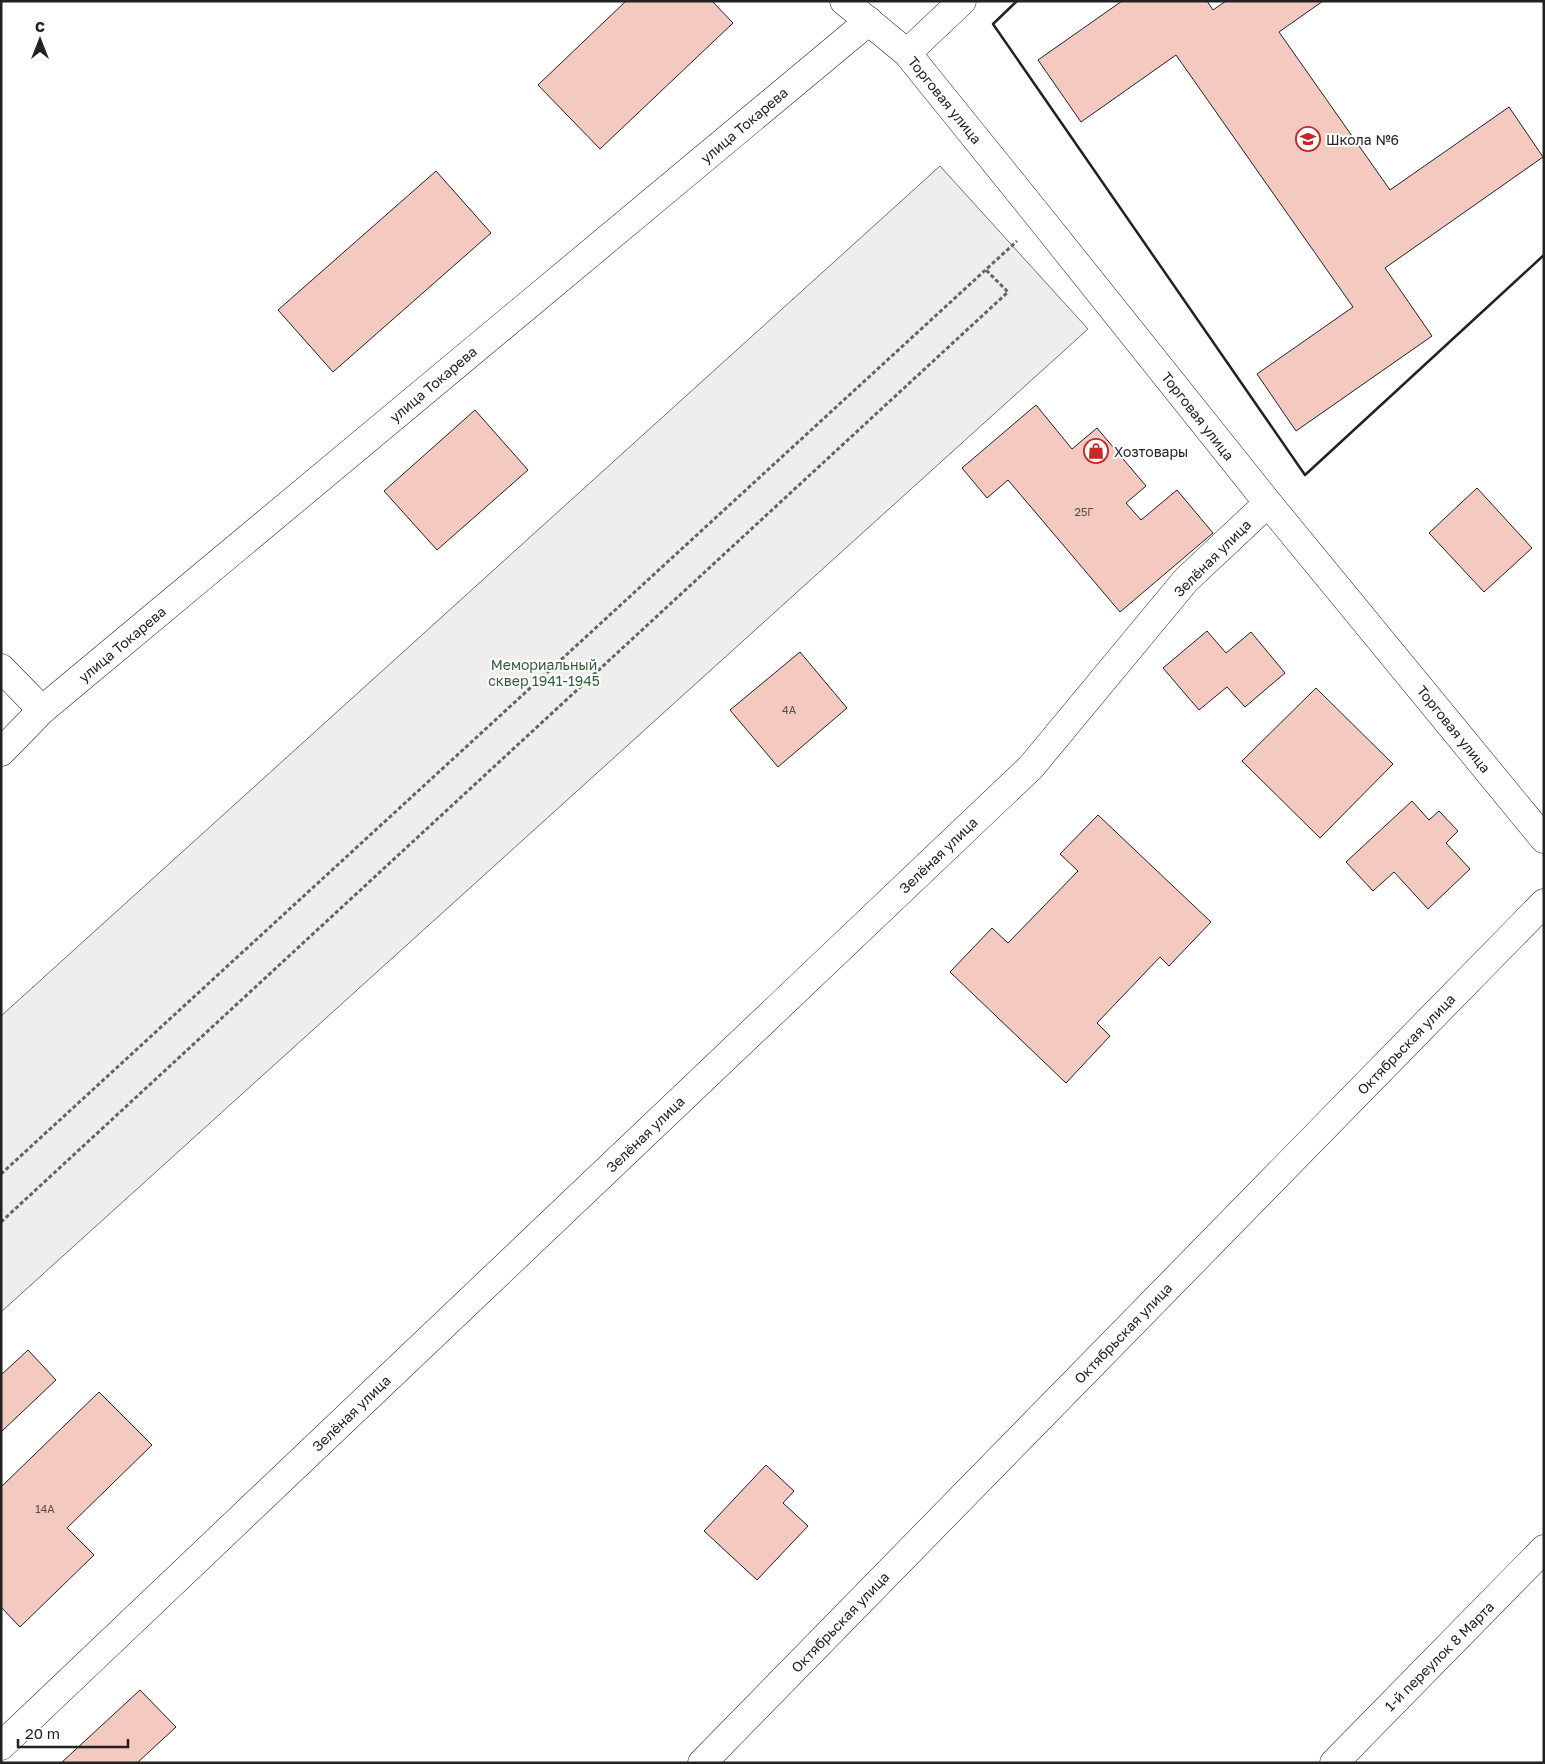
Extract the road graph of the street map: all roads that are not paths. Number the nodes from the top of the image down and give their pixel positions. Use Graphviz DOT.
graph roads {
  1 [pos="844,1"];
  2 [pos="962,1"];
  3 [pos="868,21"];
  4 [pos="907,53"];
  5 [pos="1268,503"];
  6 [pos="1,668"];
  7 [pos="42,710"];
  8 [pos="1,752"];
  9 [pos="1544,838"];
  10 [pos="1544,903"];
  11 [pos="1544,1549"];
  12 [pos="1,1746"];
  13 [pos="702,1763"];
  14 [pos="1334,1763"];
  1 -- 3 [label="street, Торговая улица"];
  2 -- 4 [label="street"];
  3 -- 4 [label="street, Торговая улица"];
  3 -- 7 [label="street, улица Токарева"];
  4 -- 5 [label="street, Торговая улица"];
  5 -- 9 [label="street, Торговая улица"];
  5 -- 12 [label="street, Зелёная улица"];
  6 -- 7 [label="street"];
  7 -- 8 [label="street, улица Токарева"];
  10 -- 13 [label="street, Октябрьская улица"];
  11 -- 14 [label="street, 1-й переулок 8 Марта"];
}
